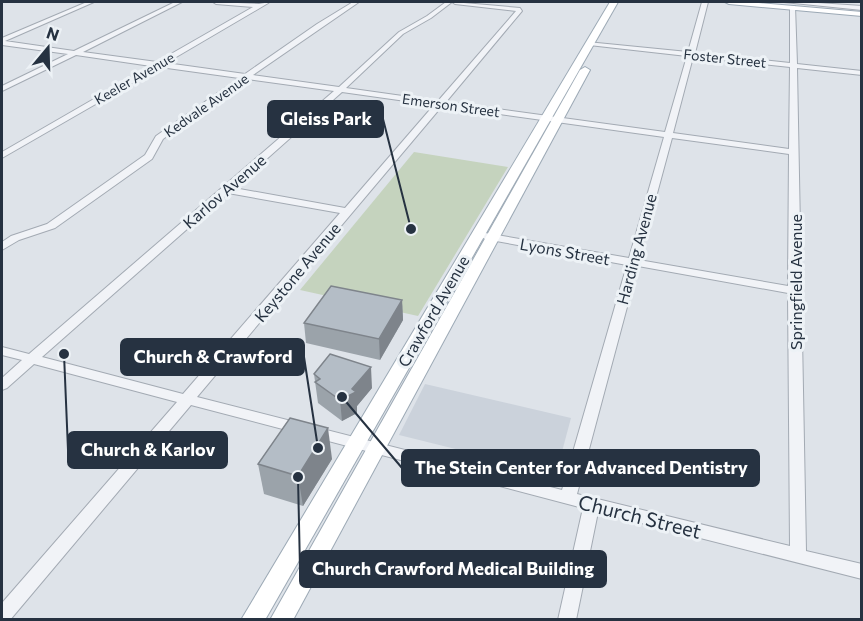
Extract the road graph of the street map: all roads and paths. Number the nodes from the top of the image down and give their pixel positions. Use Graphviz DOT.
graph roads {
  1 [pos="91,2"];
  2 [pos="179,2"];
  3 [pos="216,2"];
  4 [pos="267,2"];
  5 [pos="356,2"];
  6 [pos="449,2"];
  7 [pos="455,2"];
  8 [pos="614,2"];
  9 [pos="623,2"];
  10 [pos="705,2"];
  11 [pos="729,2"];
  12 [pos="790,4"];
  13 [pos="259,6"];
  14 [pos="861,8"];
  15 [pos="861,14"];
  16 [pos="2,42"];
  17 [pos="594,44"];
  18 [pos="75,53"];
  19 [pos="690,54"];
  20 [pos="158,65"];
  21 [pos="793,66"];
  22 [pos="861,73"];
  23 [pos="246,77"];
  24 [pos="2,89"];
  25 [pos="340,90"];
  26 [pos="441,104"];
  27 [pos="551,119"];
  28 [pos="667,135"];
  29 [pos="4,152"];
  30 [pos="794,152"];
  31 [pos="225,189"];
  32 [pos="349,212"];
  33 [pos="477,235"];
  34 [pos="492,238"];
  35 [pos="2,247"];
  36 [pos="633,263"];
  37 [pos="794,291"];
  38 [pos="2,351"];
  39 [pos="32,359"];
  40 [pos="2,386"];
  41 [pos="188,400"];
  42 [pos="354,444"];
  43 [pos="375,449"];
  44 [pos="568,498"];
  45 [pos="592,504"];
  46 [pos="798,556"];
  47 [pos="861,572"];
  48 [pos="2,616"];
  49 [pos="252,620"];
  50 [pos="281,620"];
  51 [pos="567,620"];
  1 -- 16 [label="street"];
  2 -- 18 [label="street"];
  3 -- 13 [label="street"];
  4 -- 13 [label="street, Keeler Avenue"];
  5 -- 23 [label="street, Kedvale Avenue"];
  6 -- 25 [label="street, Karlov Avenue"];
  7 -- 26 [label="street, Keystone Avenue"];
  8 -- 17 [label="main road, Crawford Avenue"];
  9 -- 17 [label="main road, Crawford Avenue"];
  10 -- 19 [label="street, Harding Avenue"];
  11 -- 12 [label="main road"];
  12 -- 14 [label="street"];
  12 -- 15 [label="main road"];
  12 -- 21 [label="street, Springfield Avenue"];
  13 -- 20 [label="street, Keeler Avenue"];
  16 -- 18 [label="street, Emerson Street"];
  17 -- 19 [label="street, Foster Street"];
  17 -- 27 [label="main road, Crawford Avenue"];
  18 -- 20 [label="street, Emerson Street"];
  18 -- 24 [label="street"];
  19 -- 21 [label="street, Foster Street"];
  19 -- 28 [label="street, Harding Avenue"];
  20 -- 23 [label="street, Emerson Street"];
  20 -- 29 [label="street, Keeler Avenue"];
  21 -- 22 [label="street, Foster Street"];
  21 -- 30 [label="street, Springfield Avenue"];
  23 -- 25 [label="street, Emerson Street"];
  23 -- 35 [label="street, Kedvale Avenue"];
  25 -- 26 [label="street, Emerson Street"];
  25 -- 31 [label="street, Karlov Avenue"];
  26 -- 27 [label="street, Emerson Street"];
  26 -- 32 [label="street, Keystone Avenue"];
  27 -- 28 [label="street, Emerson Street"];
  27 -- 33 [label="main road, Crawford Avenue"];
  27 -- 34 [label="main road, Crawford Avenue"];
  28 -- 30 [label="street, Emerson Street"];
  28 -- 36 [label="street, Harding Avenue"];
  30 -- 37 [label="street, Springfield Avenue"];
  31 -- 32 [label="street"];
  31 -- 39 [label="street, Karlov Avenue"];
  32 -- 41 [label="street, Keystone Avenue"];
  33 -- 34 [label="street, Lyons Street"];
  33 -- 42 [label="main road, Crawford Avenue"];
  34 -- 36 [label="street, Lyons Street"];
  34 -- 43 [label="main road, Crawford Avenue"];
  36 -- 37 [label="street, Lyons Street"];
  36 -- 44 [label="street, Harding Avenue"];
  37 -- 46 [label="street, Springfield Avenue"];
  38 -- 39 [label="street, Church Street"];
  39 -- 40 [label="street, Karlov Avenue"];
  39 -- 41 [label="street, Church Street"];
  41 -- 42 [label="street, Church Street"];
  41 -- 48 [label="street, Keystone Avenue"];
  42 -- 43 [label="street, Church Street"];
  42 -- 49 [label="main road, Crawford Avenue"];
  43 -- 44 [label="street, Church Street"];
  43 -- 50 [label="main road, Crawford Avenue"];
  44 -- 45 [label="street, Church Street"];
  45 -- 46 [label="street, Church Street"];
  45 -- 51 [label="street"];
  46 -- 47 [label="street, Church Street"];
}
